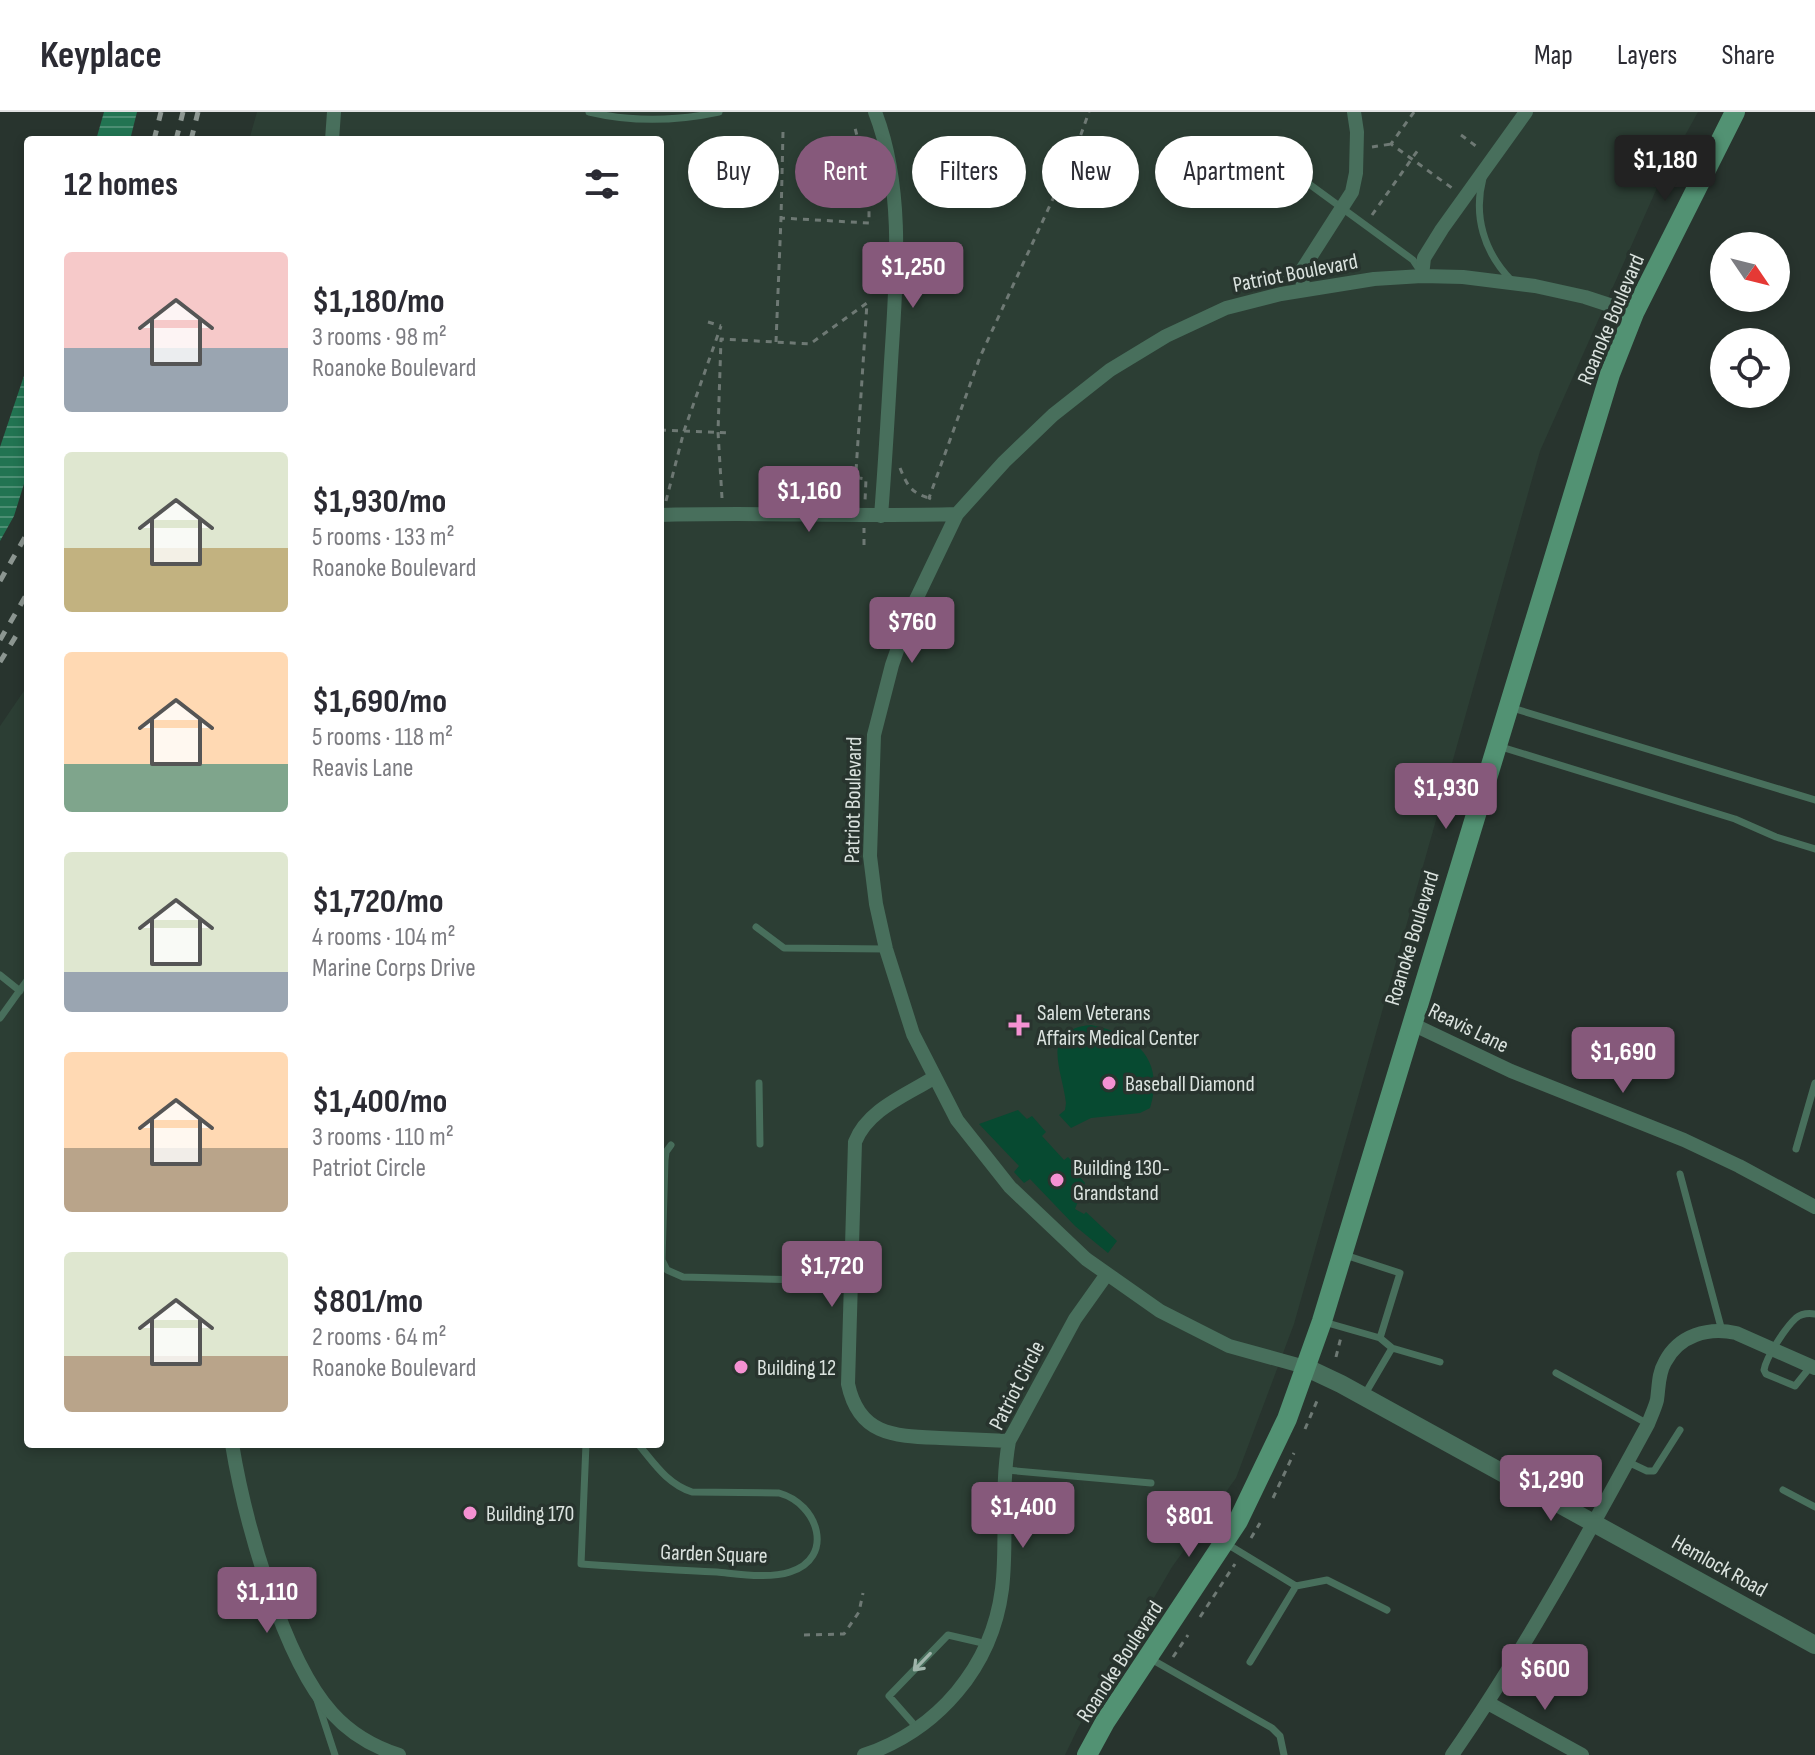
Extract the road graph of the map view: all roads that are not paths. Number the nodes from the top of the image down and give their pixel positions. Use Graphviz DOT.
graph roads {
  1 [pos="334,112"];
  2 [pos="589,112"];
  3 [pos="719,112"];
  4 [pos="875,112"];
  5 [pos="1354,112"];
  6 [pos="1526,112"];
  7 [pos="1735,112"];
  8 [pos="332,136"];
  9 [pos="1489,163"];
  10 [pos="1313,186"];
  11 [pos="1343,208"];
  12 [pos="1422,276"];
  13 [pos="1513,283"];
  14 [pos="1303,290"];
  15 [pos="1634,313"];
  16 [pos="664,508"];
  17 [pos="957,514"];
  18 [pos="881,516"];
  19 [pos="1507,706"];
  20 [pos="1495,745"];
  21 [pos="1815,800"];
  22 [pos="1815,849"];
  23 [pos="756,927"];
  24 [pos="886,949"];
  25 [pos="0,975"];
  26 [pos="24,985"];
  27 [pos="20,991"];
  28 [pos="0,1018"];
  29 [pos="1410,1023"];
  30 [pos="935,1077"];
  31 [pos="759,1083"];
  32 [pos="1815,1083"];
  33 [pos="760,1144"];
  34 [pos="671,1145"];
  35 [pos="1796,1149"];
  36 [pos="1680,1174"];
  37 [pos="664,1196"];
  38 [pos="1815,1207"];
  39 [pos="1342,1254"];
  40 [pos="664,1264"];
  41 [pos="1107,1274"];
  42 [pos="852,1281"];
  43 [pos="1815,1314"];
  44 [pos="1322,1321"];
  45 [pos="1722,1331"];
  46 [pos="1380,1338"];
  47 [pos="1392,1348"];
  48 [pos="1773,1349"];
  49 [pos="1440,1362"];
  50 [pos="1305,1367"];
  51 [pos="1813,1367"];
  52 [pos="1556,1373"];
  53 [pos="1364,1396"];
  54 [pos="1648,1424"];
  55 [pos="1680,1430"];
  56 [pos="1009,1441"];
  57 [pos="233,1448"];
  58 [pos="586,1448"];
  59 [pos="641,1448"];
  60 [pos="1628,1462"];
  61 [pos="1005,1470"];
  62 [pos="1151,1483"];
  63 [pos="1783,1490"];
  64 [pos="1815,1507"];
  65 [pos="1594,1522"];
  66 [pos="1225,1543"];
  67 [pos="1296,1586"];
  68 [pos="1387,1610"];
  69 [pos="987,1644"];
  70 [pos="1815,1645"];
  71 [pos="1149,1657"];
  72 [pos="1250,1662"];
  73 [pos="310,1683"];
  74 [pos="1488,1703"];
  75 [pos="918,1729"];
  76 [pos="871,1754"];
  77 [pos="335,1755"];
  78 [pos="399,1755"];
  79 [pos="1087,1755"];
  80 [pos="1284,1755"];
  81 [pos="1452,1755"];
  82 [pos="1582,1755"];
  1 -- 8 [label="street"];
  2 -- 3 [label="lane"];
  4 -- 18 [label="street"];
  5 -- 11 [label="street"];
  6 -- 9 [label="street"];
  7 -- 15 [label="main road, Roanoke Boulevard"];
  9 -- 12 [label="street"];
  9 -- 13 [label="lane"];
  10 -- 11 [label="lane"];
  11 -- 12 [label="lane"];
  11 -- 14 [label="street"];
  12 -- 13 [label="street, Patriot Boulevard"];
  12 -- 14 [label="street, Patriot Boulevard"];
  13 -- 15 [label="street, Patriot Boulevard"];
  14 -- 17 [label="street, Patriot Boulevard"];
  15 -- 19 [label="main road, Roanoke Boulevard"];
  16 -- 18 [label="street"];
  17 -- 18 [label="street"];
  17 -- 24 [label="street, Patriot Boulevard"];
  19 -- 20 [label="main road, Roanoke Boulevard"];
  19 -- 21 [label="lane"];
  20 -- 22 [label="lane"];
  20 -- 29 [label="main road, Roanoke Boulevard"];
  23 -- 24 [label="lane"];
  24 -- 30 [label="street, Patriot Boulevard"];
  25 -- 27 [label="lane"];
  26 -- 27 [label="lane"];
  27 -- 28 [label="lane"];
  29 -- 38 [label="street, Reavis Lane"];
  29 -- 39 [label="main road, Roanoke Boulevard"];
  30 -- 41 [label="street, Patriot Boulevard"];
  30 -- 42 [label="street"];
  31 -- 33 [label="lane"];
  32 -- 35 [label="lane"];
  34 -- 37 [label="lane"];
  36 -- 45 [label="lane"];
  39 -- 44 [label="main road, Roanoke Boulevard"];
  39 -- 46 [label="lane"];
  40 -- 42 [label="lane"];
  41 -- 50 [label="street, Patriot Boulevard"];
  41 -- 56 [label="street, Patriot Circle"];
  42 -- 56 [label="street"];
  43 -- 48 [label="lane"];
  44 -- 46 [label="lane"];
  44 -- 50 [label="main road, Roanoke Boulevard"];
  45 -- 48 [label="street"];
  45 -- 54 [label="street"];
  46 -- 47 [label="lane"];
  47 -- 49 [label="lane"];
  47 -- 53 [label="lane"];
  48 -- 51 [label="street"];
  48 -- 51 [label="lane"];
  50 -- 53 [label="street, Hemlock Road"];
  50 -- 66 [label="main road, Roanoke Boulevard"];
  52 -- 54 [label="lane"];
  53 -- 65 [label="street, Hemlock Road"];
  54 -- 60 [label="street"];
  55 -- 60 [label="lane"];
  56 -- 61 [label="street, Patriot Circle"];
  57 -- 73 [label="street"];
  58 -- 59 [label="lane, Garden Square"];
  60 -- 65 [label="street"];
  61 -- 62 [label="lane"];
  61 -- 69 [label="street, Patriot Circle"];
  63 -- 64 [label="lane"];
  65 -- 70 [label="street, Hemlock Road"];
  65 -- 74 [label="street"];
  66 -- 67 [label="lane"];
  66 -- 71 [label="main road, Roanoke Boulevard"];
  67 -- 68 [label="lane"];
  67 -- 72 [label="lane"];
  69 -- 75 [label="street, Patriot Circle"];
  69 -- 75 [label="lane, one-way"];
  71 -- 79 [label="main road, Roanoke Boulevard"];
  71 -- 80 [label="lane"];
  73 -- 77 [label="lane"];
  73 -- 78 [label="street"];
  74 -- 81 [label="street"];
  74 -- 82 [label="street"];
  75 -- 76 [label="street, Patriot Circle"];
}
